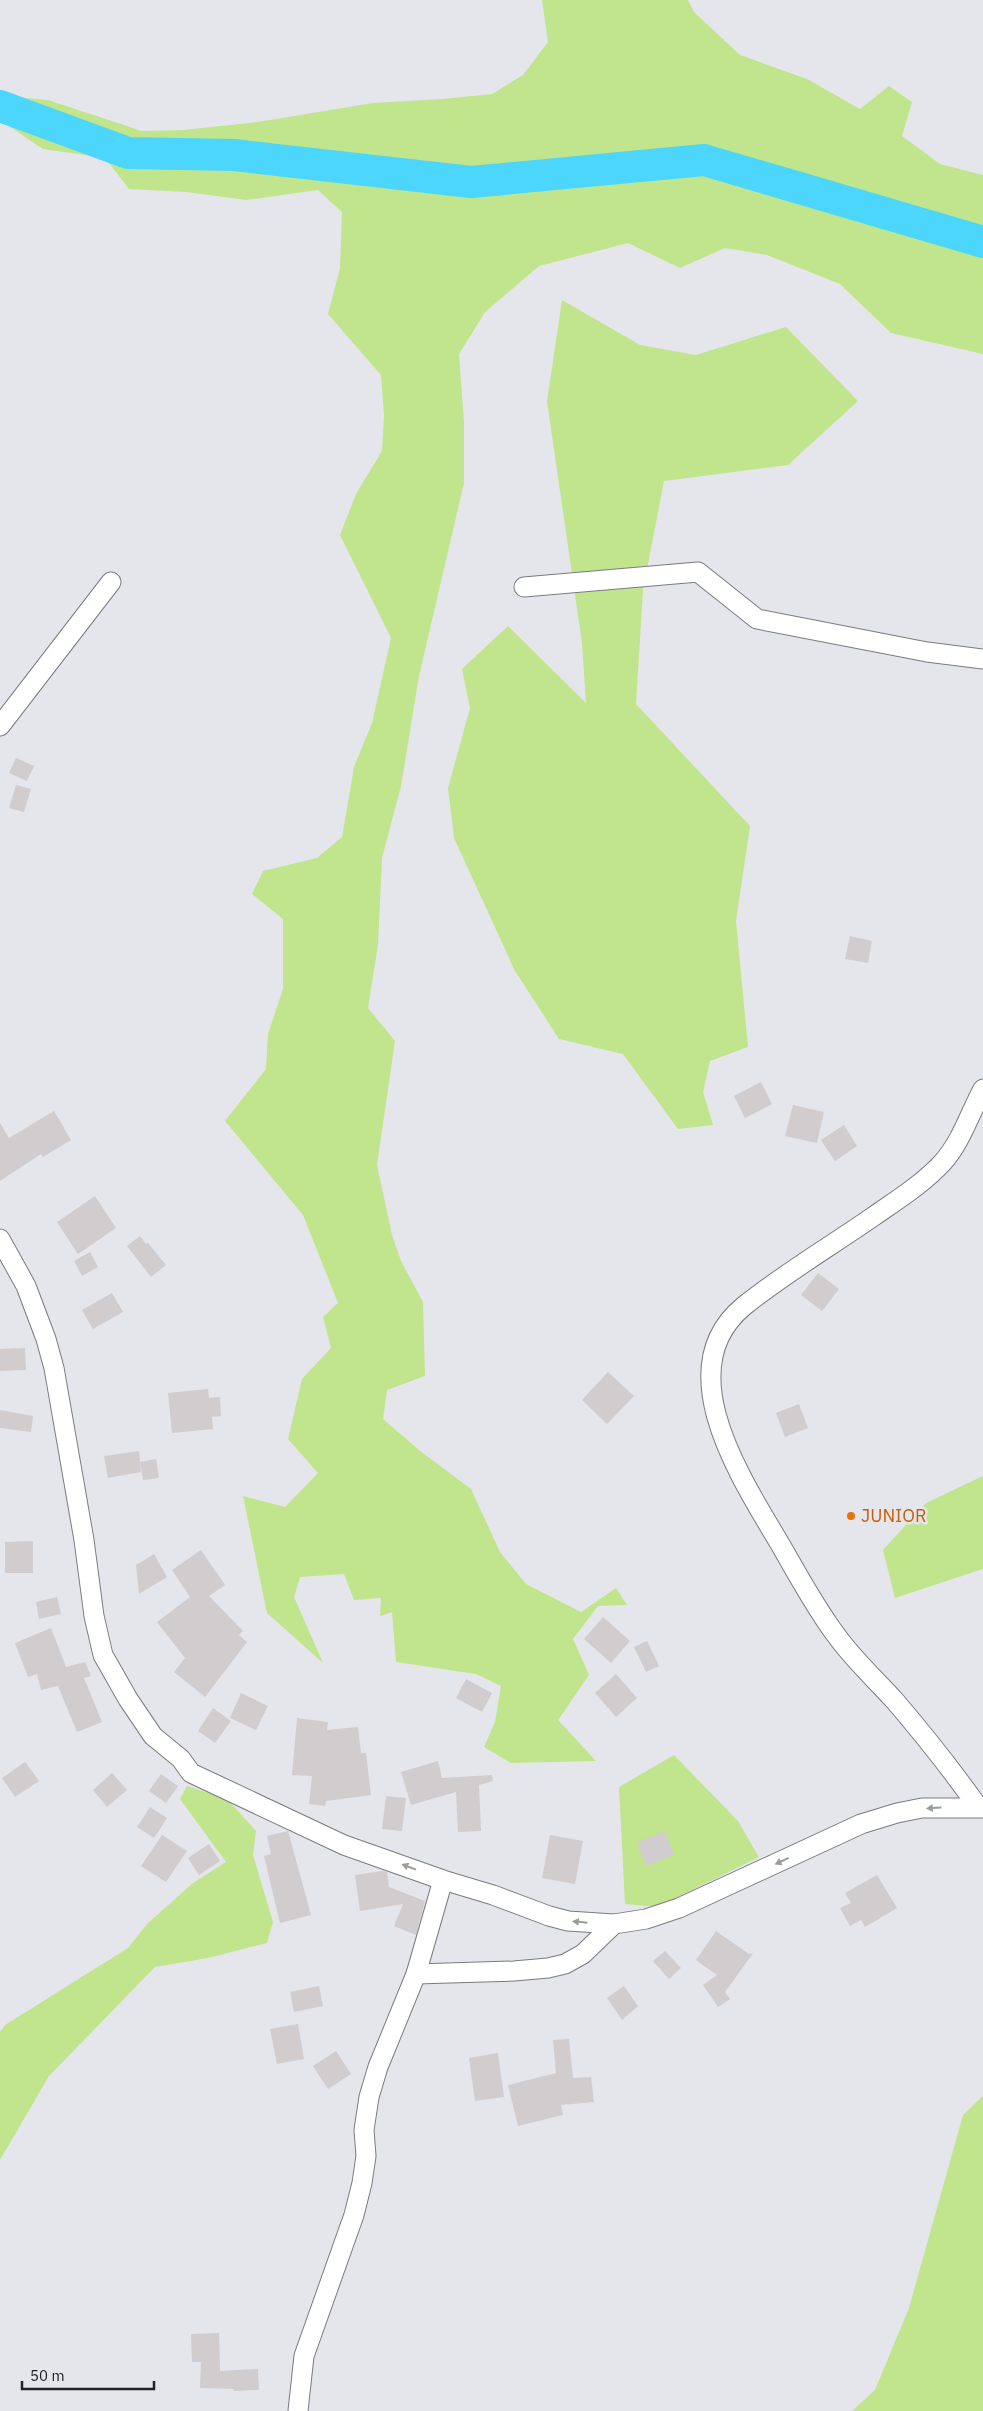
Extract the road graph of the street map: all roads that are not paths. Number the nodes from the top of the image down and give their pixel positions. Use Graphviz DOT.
graph roads {
  1 [pos="111,582"];
  2 [pos="524,587"];
  3 [pos="983,659"];
  4 [pos="0,726"];
  5 [pos="983,1089"];
  6 [pos="0,1239"];
  7 [pos="980,1807"];
  8 [pos="443,1880"];
  9 [pos="614,1924"];
  10 [pos="416,1974"];
  11 [pos="298,2411"];
  1 -- 4 [label="street"];
  2 -- 3 [label="street"];
  5 -- 7 [label="street"];
  8 -- 6 [label="street, one-way"];
  7 -- 9 [label="street, one-way"];
  9 -- 8 [label="street, one-way"];
  8 -- 10 [label="street"];
  9 -- 10 [label="street"];
  10 -- 11 [label="street"];
}
